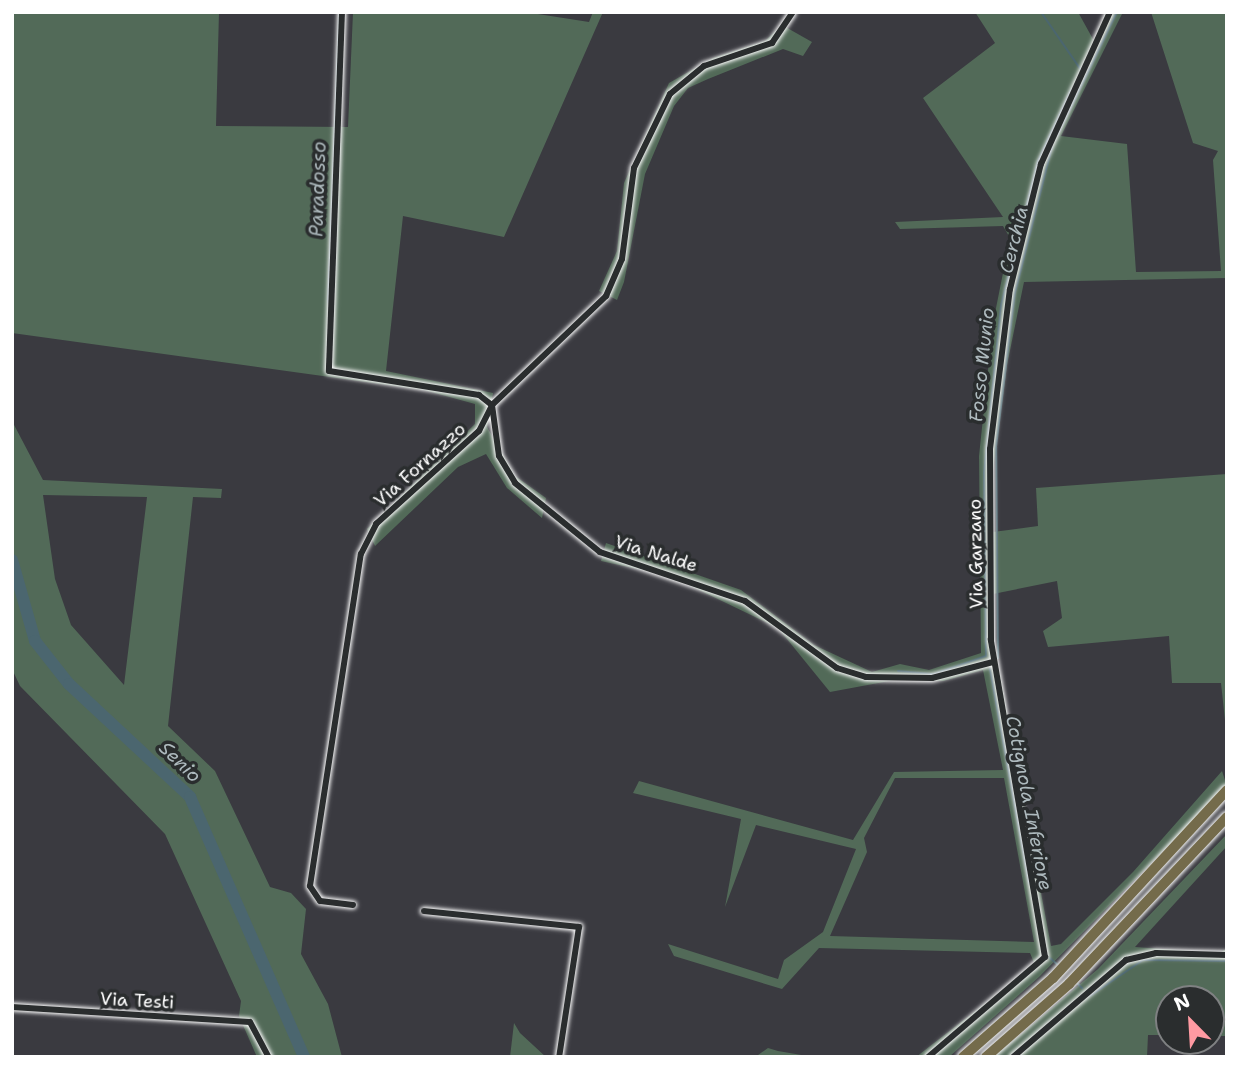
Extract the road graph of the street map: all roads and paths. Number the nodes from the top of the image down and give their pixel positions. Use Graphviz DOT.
graph roads {
  1 [pos="342,12"];
  2 [pos="793,12"];
  3 [pos="1110,12"];
  4 [pos="492,405"];
  5 [pos="993,662"];
  6 [pos="1227,790"];
  7 [pos="1227,817"];
  8 [pos="353,905"];
  9 [pos="424,911"];
  10 [pos="1227,955"];
  11 [pos="12,1007"];
  12 [pos="268,1057"];
  13 [pos="559,1057"];
  14 [pos="928,1057"];
  15 [pos="963,1057"];
  16 [pos="986,1057"];
  17 [pos="1013,1057"];
  1 -- 4 [label="street"];
  2 -- 4 [label="street, Via Fornazzo"];
  3 -- 5 [label="street, Via Garzano"];
  4 -- 5 [label="street, Via Nalde"];
  4 -- 8 [label="street, Via Fornazzo"];
  5 -- 14 [label="street, Via Garzano"];
  6 -- 15 [label="highway"];
  7 -- 16 [label="highway"];
  9 -- 13 [label="street"];
  10 -- 17 [label="street"];
  11 -- 12 [label="street, Via Testi"];
}
